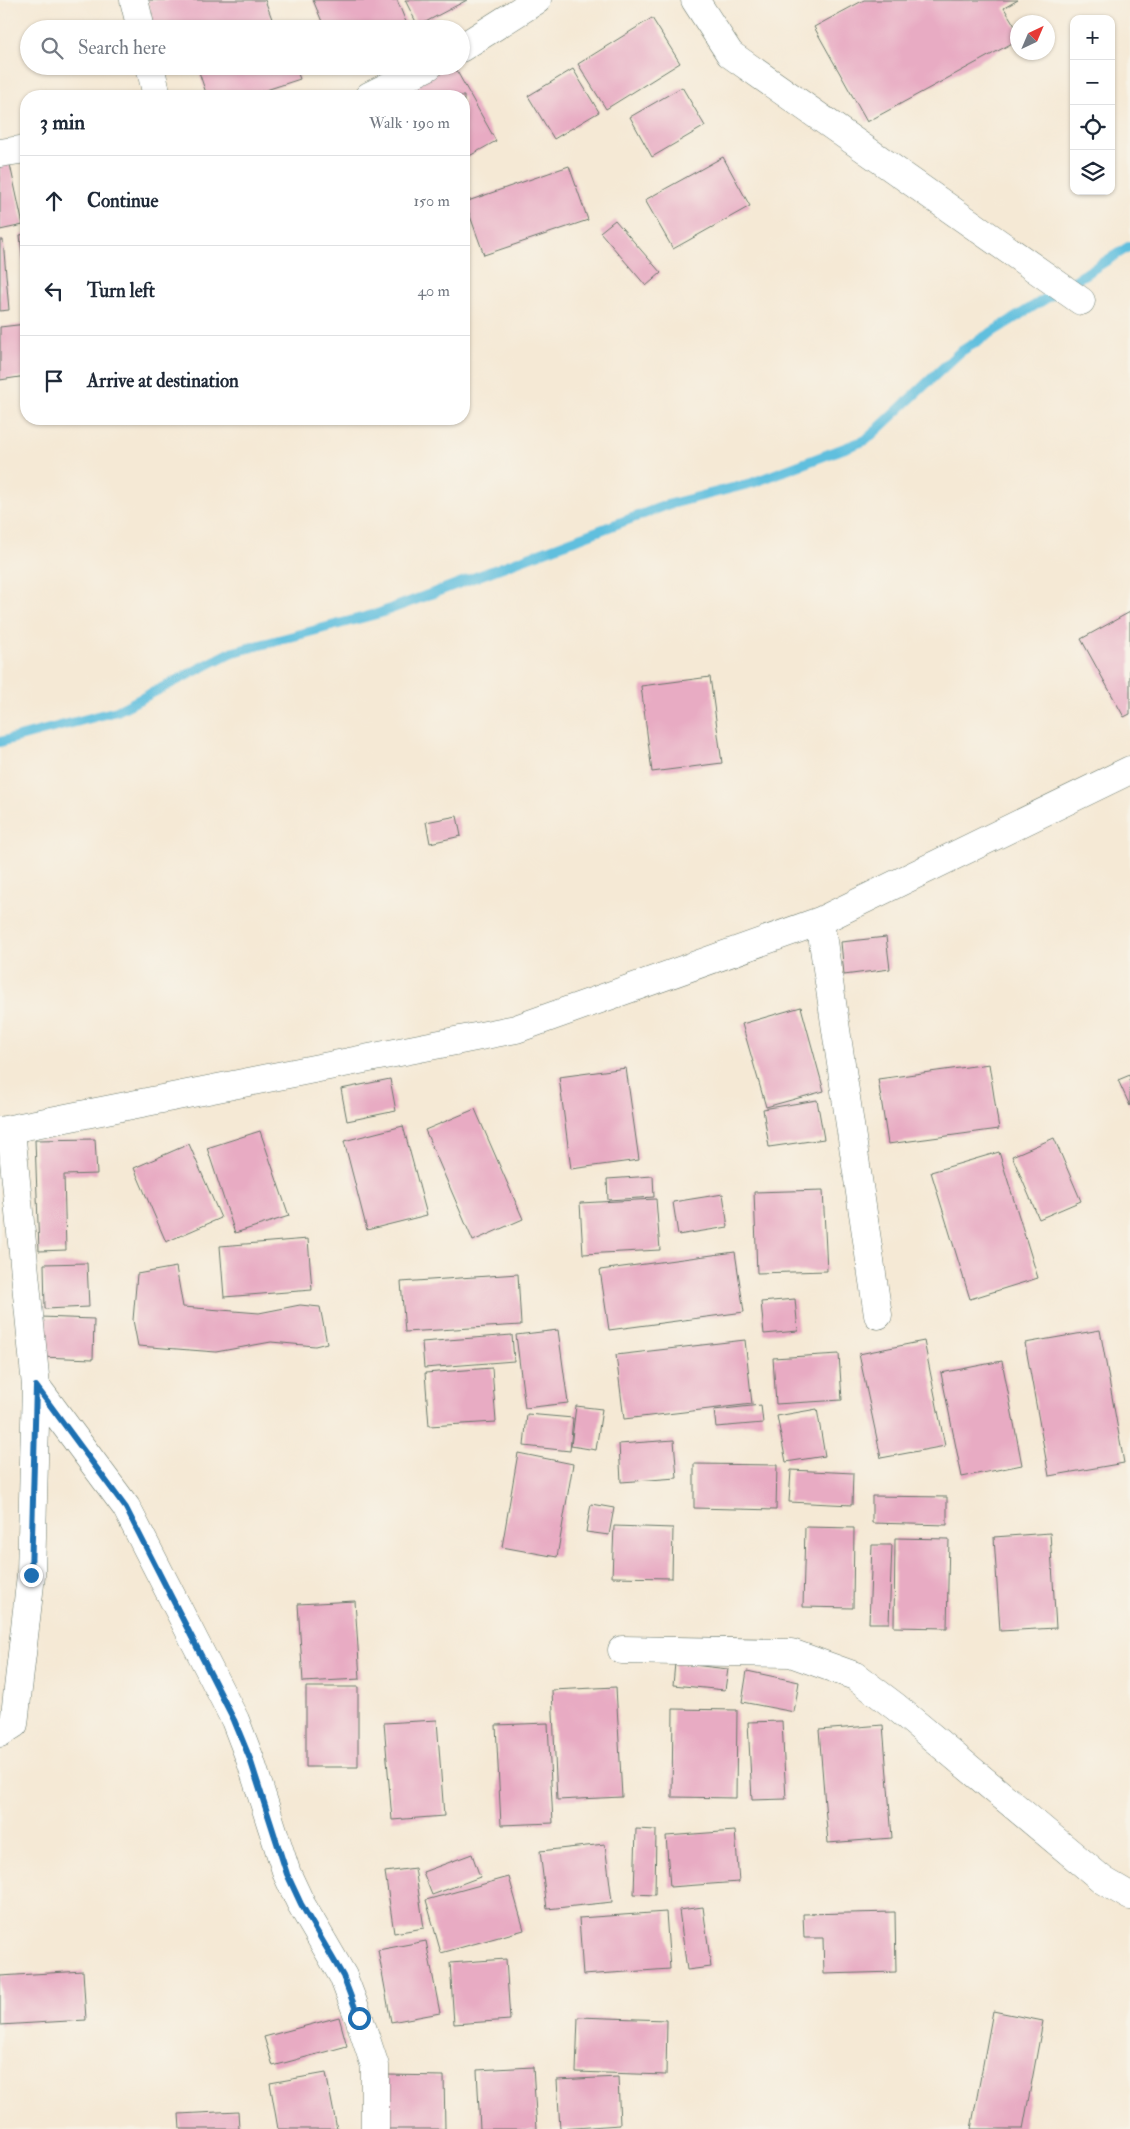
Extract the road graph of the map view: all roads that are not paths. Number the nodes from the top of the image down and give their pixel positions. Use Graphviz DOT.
graph roads {
  1 [pos="134,0"];
  2 [pos="536,0"];
  3 [pos="694,0"];
  4 [pos="139,20"];
  5 [pos="470,42"];
  6 [pos="152,75"];
  7 [pos="411,75"];
  8 [pos="156,90"];
  9 [pos="381,90"];
  10 [pos="20,150"];
  11 [pos="0,153"];
  12 [pos="1081,301"];
  13 [pos="1130,770"];
  14 [pos="820,921"];
  15 [pos="5,1131"];
  16 [pos="878,1315"];
  17 [pos="36,1386"];
  18 [pos="622,1650"];
  19 [pos="0,1733"];
  20 [pos="1130,1896"];
  21 [pos="375,2129"];
  1 -- 4 [label="street"];
  2 -- 5 [label="street"];
  3 -- 12 [label="street"];
  6 -- 8 [label="street"];
  7 -- 9 [label="street"];
  10 -- 11 [label="street"];
  13 -- 14 [label="street"];
  14 -- 15 [label="street"];
  14 -- 16 [label="street"];
  15 -- 17 [label="street"];
  17 -- 19 [label="street"];
  17 -- 21 [label="street"];
  18 -- 20 [label="street"];
}
